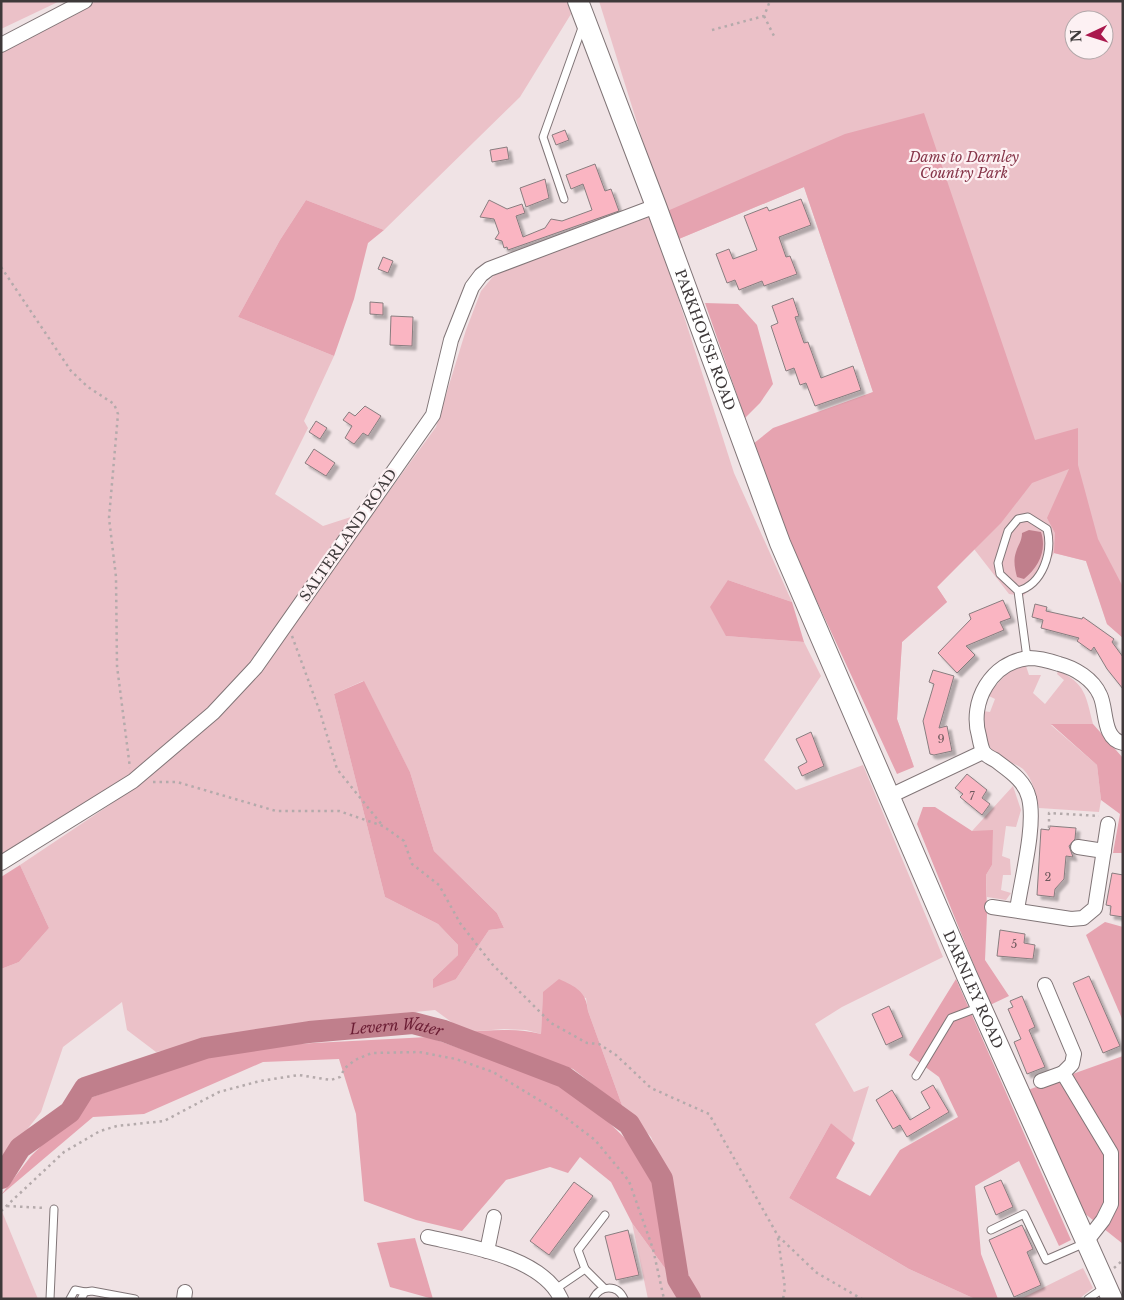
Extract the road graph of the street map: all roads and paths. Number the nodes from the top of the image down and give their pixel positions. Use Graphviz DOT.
graph roads {
  1 [pos="85,1"];
  2 [pos="578,1"];
  3 [pos="770,1"];
  4 [pos="764,16"];
  5 [pos="584,20"];
  6 [pos="712,30"];
  7 [pos="775,38"];
  8 [pos="1,45"];
  9 [pos="564,200"];
  10 [pos="656,206"];
  11 [pos="1,267"];
  12 [pos="1018,592"];
  13 [pos="287,621"];
  14 [pos="1027,658"];
  15 [pos="838,678"];
  16 [pos="1123,743"];
  17 [pos="983,752"];
  18 [pos="133,781"];
  19 [pos="890,796"];
  20 [pos="1108,824"];
  21 [pos="383,826"];
  22 [pos="1048,828"];
  23 [pos="1078,847"];
  24 [pos="1104,851"];
  25 [pos="1,863"];
  26 [pos="992,906"];
  27 [pos="1017,910"];
  28 [pos="1045,985"];
  29 [pos="980,1007"];
  30 [pos="1062,1073"];
  31 [pos="916,1076"];
  32 [pos="1041,1081"];
  33 [pos="7,1206"];
  34 [pos="54,1209"];
  35 [pos="1,1211"];
  36 [pos="605,1215"];
  37 [pos="494,1218"];
  38 [pos="991,1230"];
  39 [pos="778,1236"];
  40 [pos="428,1237"];
  41 [pos="1085,1243"];
  42 [pos="487,1251"];
  43 [pos="584,1269"];
  44 [pos="604,1288"];
  45 [pos="1109,1293"];
  46 [pos="557,1294"];
  47 [pos="83,1296"];
  48 [pos="50,1299"];
  49 [pos="70,1299"];
  50 [pos="135,1299"];
  51 [pos="593,1299"];
  52 [pos="624,1299"];
  53 [pos="664,1299"];
  54 [pos="783,1299"];
  55 [pos="862,1299"];
  56 [pos="1088,1299"];
  1 -- 8 [label="street"];
  2 -- 5 [label="main road, PARKHOUSE ROAD"];
  3 -- 4 [label="path"];
  4 -- 6 [label="path"];
  4 -- 7 [label="path"];
  5 -- 9 [label="lane"];
  5 -- 10 [label="main road, PARKHOUSE ROAD"];
  10 -- 13 [label="street, SALTERLAND ROAD"];
  10 -- 15 [label="main road, PARKHOUSE ROAD"];
  11 -- 18 [label="path"];
  12 -- 12 [label="lane"];
  12 -- 14 [label="lane"];
  13 -- 18 [label="street, SALTERLAND ROAD"];
  13 -- 21 [label="path"];
  14 -- 16 [label="street"];
  14 -- 17 [label="street"];
  15 -- 19 [label="main road, DARNLEY ROAD"];
  17 -- 19 [label="street"];
  17 -- 27 [label="street"];
  18 -- 21 [label="path"];
  18 -- 25 [label="street, SALTERLAND ROAD"];
  19 -- 29 [label="main road, DARNLEY ROAD"];
  20 -- 22 [label="path"];
  20 -- 24 [label="street"];
  21 -- 39 [label="path"];
  23 -- 24 [label="street"];
  24 -- 27 [label="street"];
  26 -- 27 [label="street"];
  28 -- 30 [label="street"];
  29 -- 31 [label="lane"];
  29 -- 41 [label="main road, DARNLEY ROAD"];
  30 -- 32 [label="street"];
  30 -- 41 [label="street"];
  33 -- 34 [label="path"];
  33 -- 35 [label="path"];
  33 -- 53 [label="path"];
  34 -- 48 [label="lane"];
  36 -- 43 [label="lane"];
  37 -- 42 [label="street"];
  38 -- 41 [label="lane"];
  39 -- 54 [label="path"];
  39 -- 55 [label="path"];
  40 -- 42 [label="street"];
  41 -- 45 [label="main road, DARNLEY ROAD"];
  42 -- 46 [label="street"];
  43 -- 44 [label="lane"];
  43 -- 46 [label="lane"];
  44 -- 51 [label="lane"];
  44 -- 52 [label="lane"];
  45 -- 56 [label="lane"];
  47 -- 49 [label="lane"];
  47 -- 50 [label="lane"];
}
